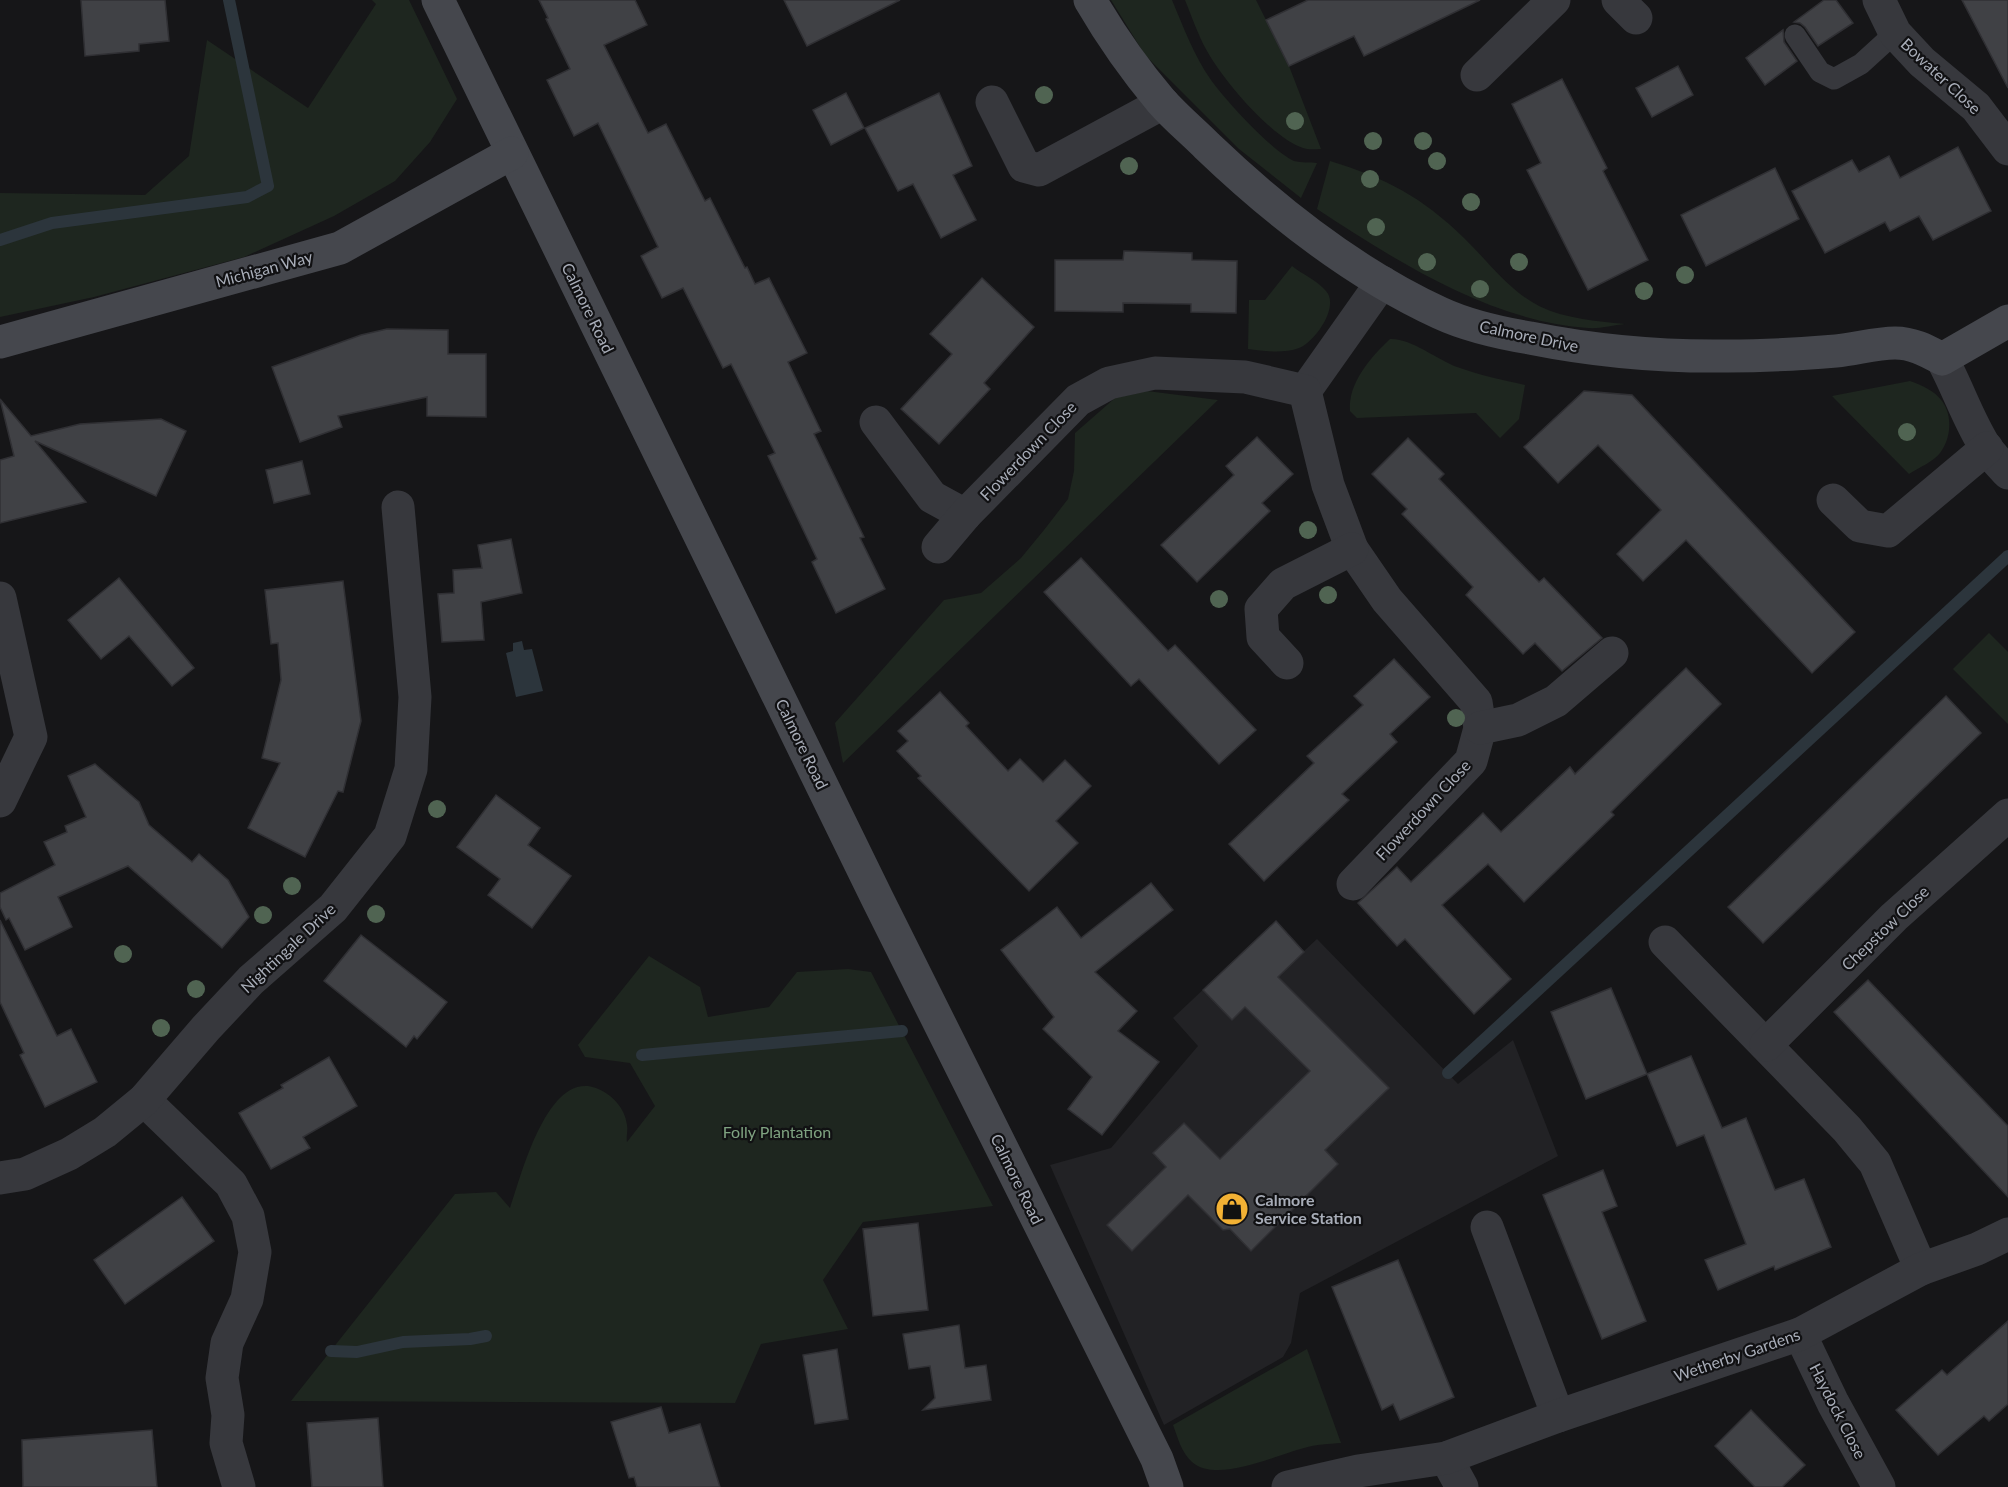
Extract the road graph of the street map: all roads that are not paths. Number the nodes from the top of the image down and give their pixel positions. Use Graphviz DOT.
graph roads {
  1 [pos="438,0"];
  2 [pos="1090,0"];
  3 [pos="1554,0"];
  4 [pos="1879,0"];
  5 [pos="1895,33"];
  6 [pos="1795,35"];
  7 [pos="1478,75"];
  8 [pos="992,102"];
  9 [pos="1163,103"];
  10 [pos="2008,149"];
  11 [pos="512,153"];
  12 [pos="1382,282"];
  13 [pos="2008,321"];
  14 [pos="0,342"];
  15 [pos="1942,359"];
  16 [pos="1305,391"];
  17 [pos="876,422"];
  18 [pos="1987,448"];
  19 [pos="2008,473"];
  20 [pos="1833,500"];
  21 [pos="398,507"];
  22 [pos="965,515"];
  23 [pos="938,547"];
  24 [pos="1352,549"];
  25 [pos="0,598"];
  26 [pos="1612,652"];
  27 [pos="1287,663"];
  28 [pos="1480,728"];
  29 [pos="0,801"];
  30 [pos="2008,815"];
  31 [pos="1353,884"];
  32 [pos="1665,942"];
  33 [pos="1766,1045"];
  34 [pos="144,1100"];
  35 [pos="0,1178"];
  36 [pos="1487,1227"];
  37 [pos="2008,1234"];
  38 [pos="1921,1269"];
  39 [pos="1800,1334"];
  40 [pos="1558,1416"];
  41 [pos="1446,1458"];
  42 [pos="239,1487"];
  43 [pos="1167,1487"];
  44 [pos="1288,1487"];
  45 [pos="1461,1487"];
  46 [pos="1879,1487"];
  1 -- 11 [label="street, Calmore Road"];
  2 -- 9 [label="street, Calmore Drive"];
  3 -- 7 [label="street"];
  4 -- 5 [label="street, Bowater Close"];
  5 -- 6 [label="lane"];
  5 -- 10 [label="street, Bowater Close"];
  8 -- 9 [label="street"];
  9 -- 12 [label="street, Calmore Drive"];
  11 -- 14 [label="street, Michigan Way"];
  11 -- 43 [label="street, Calmore Road"];
  12 -- 15 [label="street, Calmore Drive"];
  12 -- 16 [label="street"];
  13 -- 15 [label="street"];
  15 -- 18 [label="street"];
  16 -- 22 [label="street, Flowerdown Close"];
  16 -- 24 [label="street, Flowerdown Close"];
  17 -- 22 [label="street"];
  18 -- 19 [label="street"];
  18 -- 20 [label="street"];
  21 -- 34 [label="street, Nightingale Drive"];
  22 -- 23 [label="street, Flowerdown Close"];
  24 -- 27 [label="street"];
  24 -- 28 [label="street, Flowerdown Close"];
  25 -- 29 [label="street"];
  26 -- 28 [label="street"];
  28 -- 31 [label="street, Flowerdown Close"];
  30 -- 33 [label="street, Chepstow Close"];
  32 -- 33 [label="street"];
  33 -- 38 [label="street"];
  34 -- 35 [label="street, Nightingale Drive"];
  34 -- 42 [label="street"];
  36 -- 40 [label="street"];
  37 -- 38 [label="street, Wetherby Gardens"];
  38 -- 39 [label="street, Wetherby Gardens"];
  39 -- 40 [label="street, Wetherby Gardens"];
  39 -- 46 [label="street, Haydock Close"];
  40 -- 41 [label="street, Wetherby Gardens"];
  41 -- 44 [label="street, Wetherby Gardens"];
  41 -- 45 [label="street"];
}
